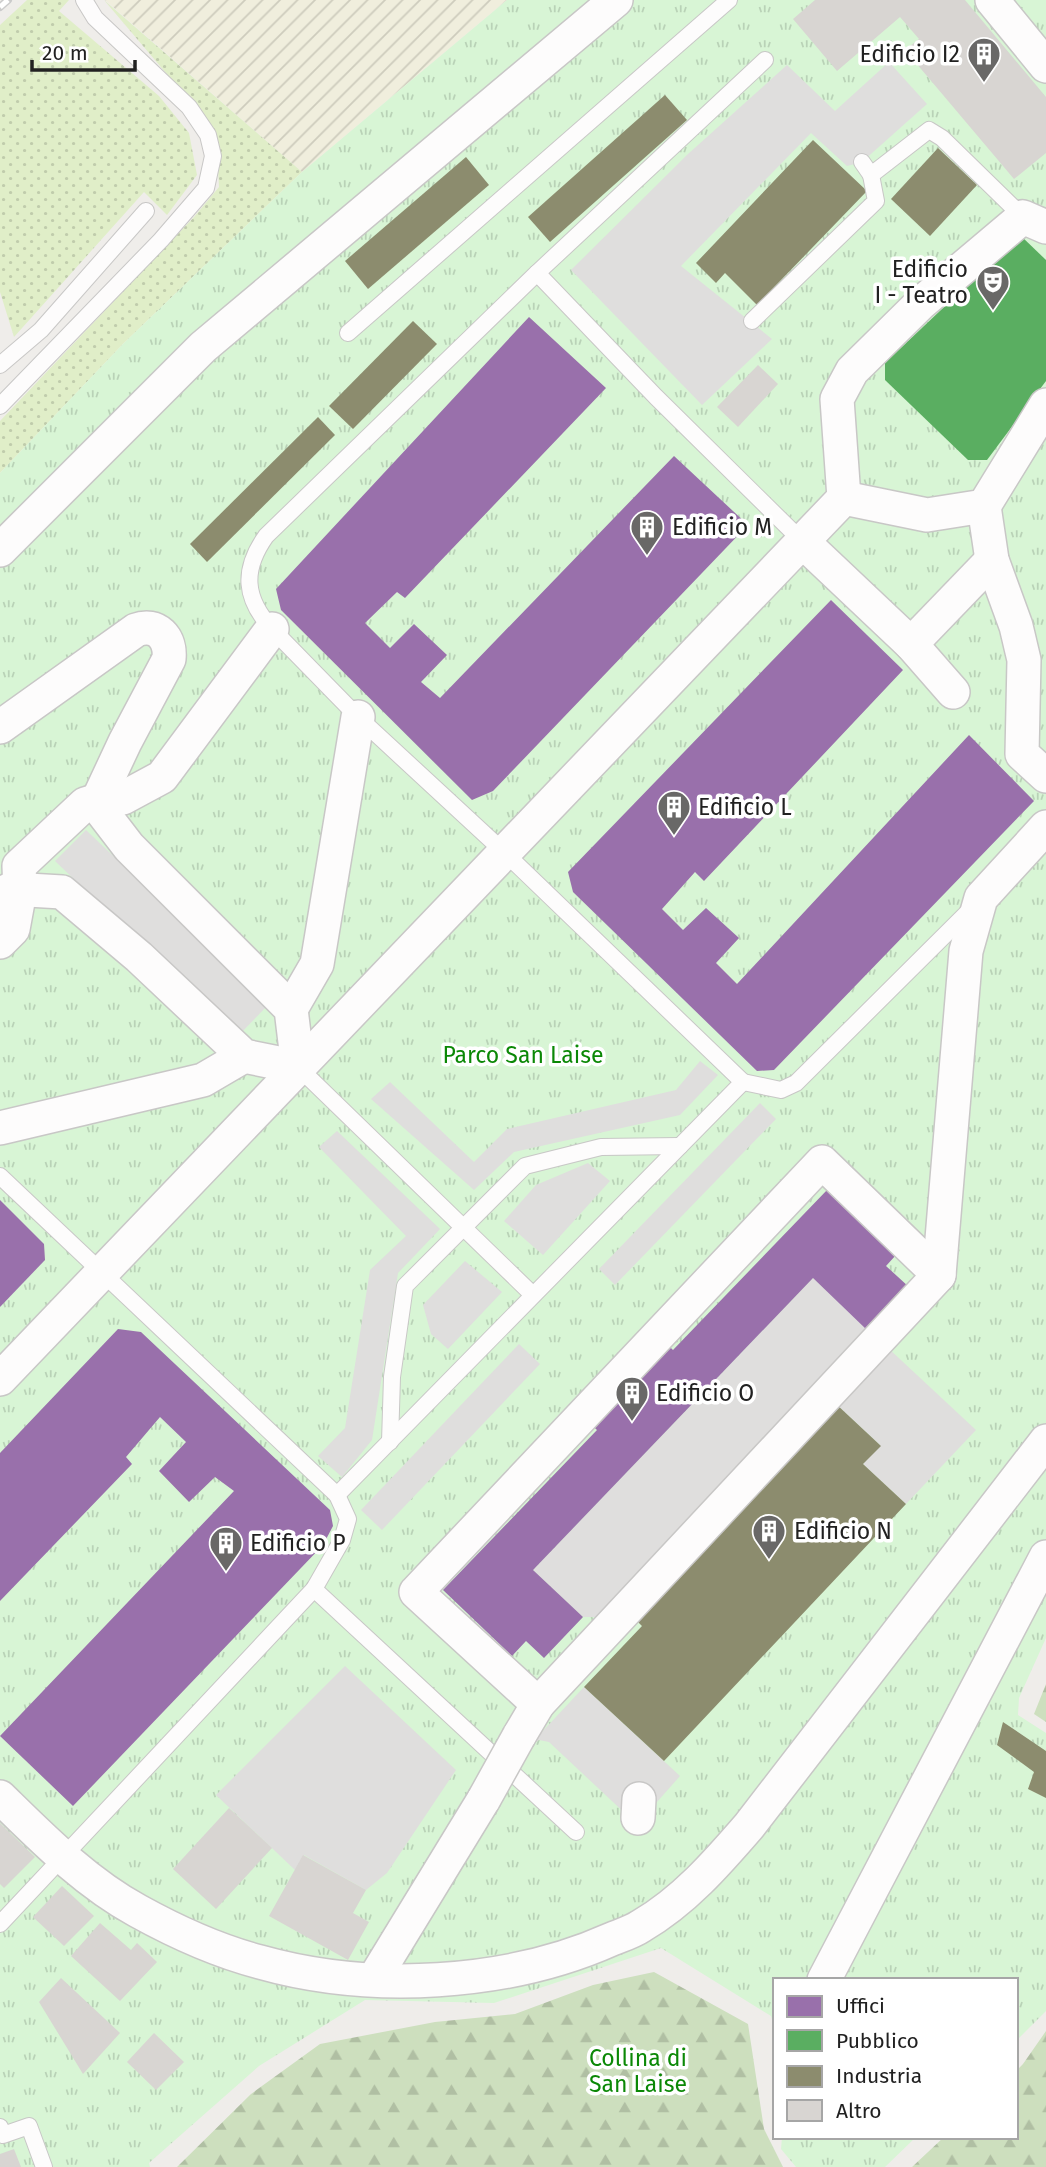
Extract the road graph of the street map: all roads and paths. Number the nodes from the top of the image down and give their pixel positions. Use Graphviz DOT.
graph roads {
  1 [pos="84,0"];
  2 [pos="616,0"];
  3 [pos="729,0"];
  4 [pos="992,0"];
  5 [pos="765,60"];
  6 [pos="1046,66"];
  7 [pos="146,211"];
  8 [pos="1035,222"];
  9 [pos="537,273"];
  10 [pos="752,321"];
  11 [pos="348,333"];
  12 [pos="0,365"];
  13 [pos="0,405"];
  14 [pos="1046,405"];
  15 [pos="844,498"];
  16 [pos="984,506"];
  17 [pos="802,541"];
  18 [pos="0,550"];
  19 [pos="992,560"];
  20 [pos="272,629"];
  21 [pos="911,645"];
  22 [pos="953,692"];
  23 [pos="358,717"];
  24 [pos="0,727"];
  25 [pos="1046,776"];
  26 [pos="97,802"];
  27 [pos="1046,827"];
  28 [pos="504,852"];
  29 [pos="13,888"];
  30 [pos="982,898"];
  31 [pos="0,943"];
  32 [pos="291,1009"];
  33 [pos="244,1056"];
  34 [pos="298,1067"];
  35 [pos="743,1082"];
  36 [pos="0,1128"];
  37 [pos="680,1146"];
  38 [pos="0,1176"];
  39 [pos="464,1228"];
  40 [pos="100,1273"];
  41 [pos="939,1275"];
  42 [pos="533,1295"];
  43 [pos="0,1379"];
  44 [pos="1046,1441"];
  45 [pos="390,1442"];
  46 [pos="337,1496"];
  47 [pos="1046,1557"];
  48 [pos="314,1589"];
  49 [pos="538,1704"];
  50 [pos="0,1797"];
  51 [pos="576,1832"];
  52 [pos="61,1856"];
  53 [pos="0,1924"];
  54 [pos="825,1978"];
  55 [pos="374,1979"];
  56 [pos="0,2127"];
  57 [pos="44,2167"];
  1 -- 13 [label="lane"];
  2 -- 18 [label="street"];
  3 -- 11 [label="lane"];
  4 -- 6 [label="street"];
  5 -- 9 [label="lane"];
  7 -- 12 [label="lane"];
  8 -- 10 [label="lane"];
  8 -- 15 [label="street"];
  9 -- 17 [label="lane"];
  9 -- 20 [label="lane"];
  14 -- 16 [label="street"];
  15 -- 16 [label="street"];
  15 -- 17 [label="street"];
  16 -- 19 [label="street"];
  17 -- 21 [label="street"];
  17 -- 28 [label="street"];
  19 -- 21 [label="street"];
  19 -- 25 [label="street"];
  20 -- 23 [label="lane"];
  20 -- 26 [label="street"];
  21 -- 22 [label="street"];
  23 -- 28 [label="lane"];
  23 -- 32 [label="street"];
  24 -- 26 [label="street"];
  26 -- 29 [label="street"];
  26 -- 32 [label="street"];
  27 -- 30 [label="street"];
  28 -- 34 [label="street"];
  28 -- 35 [label="lane"];
  29 -- 31 [label="street"];
  29 -- 33 [label="street"];
  30 -- 35 [label="lane"];
  30 -- 41 [label="street"];
  32 -- 34 [label="street"];
  33 -- 34 [label="street"];
  33 -- 36 [label="street"];
  34 -- 39 [label="lane"];
  34 -- 40 [label="street"];
  35 -- 37 [label="lane"];
  37 -- 39 [label="lane"];
  37 -- 42 [label="lane"];
  38 -- 40 [label="lane"];
  39 -- 42 [label="lane"];
  39 -- 45 [label="lane"];
  40 -- 43 [label="street"];
  40 -- 46 [label="lane"];
  41 -- 49 [label="street"];
  41 -- 49 [label="street"];
  42 -- 45 [label="lane"];
  44 -- 55 [label="street"];
  45 -- 46 [label="lane"];
  46 -- 48 [label="lane"];
  47 -- 54 [label="street"];
  48 -- 51 [label="lane"];
  48 -- 52 [label="lane"];
  49 -- 55 [label="street, bridge"];
  50 -- 52 [label="street"];
  52 -- 53 [label="lane"];
  52 -- 55 [label="street"];
  56 -- 57 [label="lane"];
}
